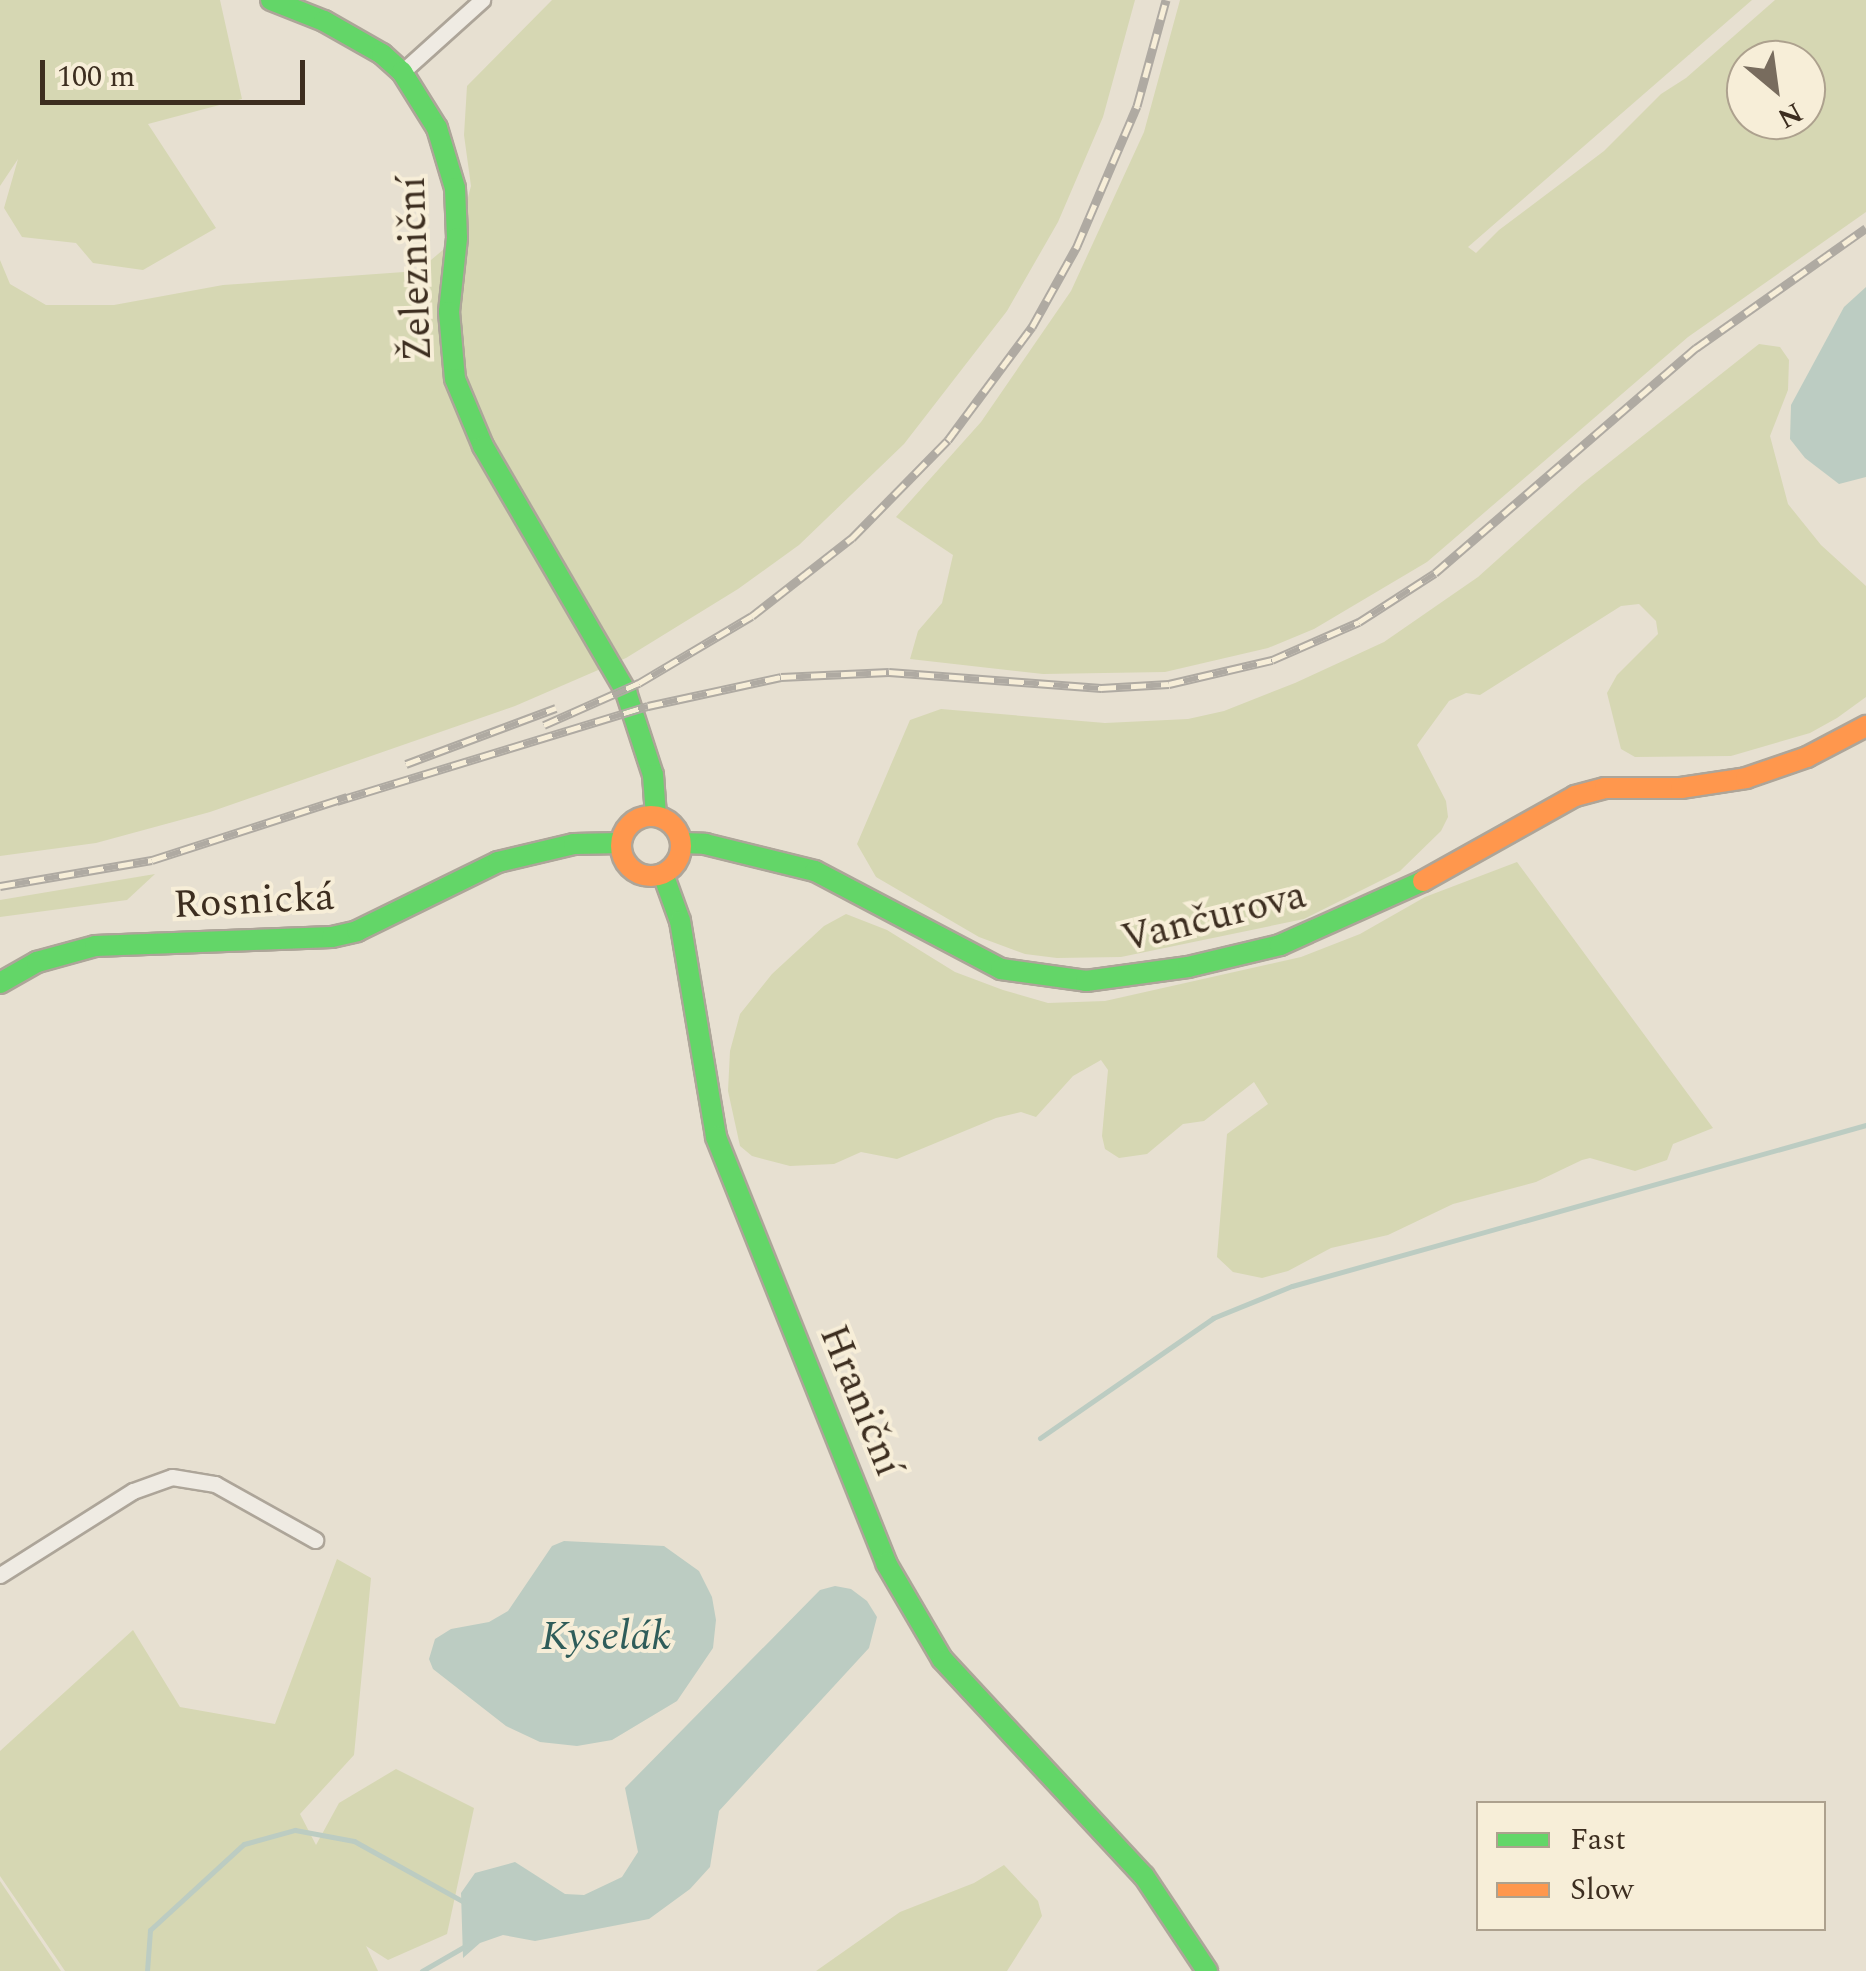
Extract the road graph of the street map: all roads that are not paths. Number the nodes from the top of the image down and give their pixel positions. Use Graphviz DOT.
graph roads {
  1 [pos="271,0"];
  2 [pos="482,0"];
  3 [pos="402,72"];
  4 [pos="1866,726"];
  5 [pos="656,816"];
  6 [pos="621,843"];
  7 [pos="682,843"];
  8 [pos="663,874"];
  9 [pos="0,983"];
  10 [pos="316,1540"];
  11 [pos="0,1575"];
  12 [pos="1207,1971"];
  1 -- 3 [label="street, Železniční"];
  2 -- 3 [label="street"];
  3 -- 5 [label="street, Železniční"];
  4 -- 7 [label="street, Vančurova"];
  5 -- 6 [label="street"];
  5 -- 7 [label="street"];
  6 -- 8 [label="street"];
  6 -- 9 [label="street, Rosnická"];
  7 -- 8 [label="street"];
  8 -- 12 [label="street, Hraniční"];
  10 -- 11 [label="street"];
}
